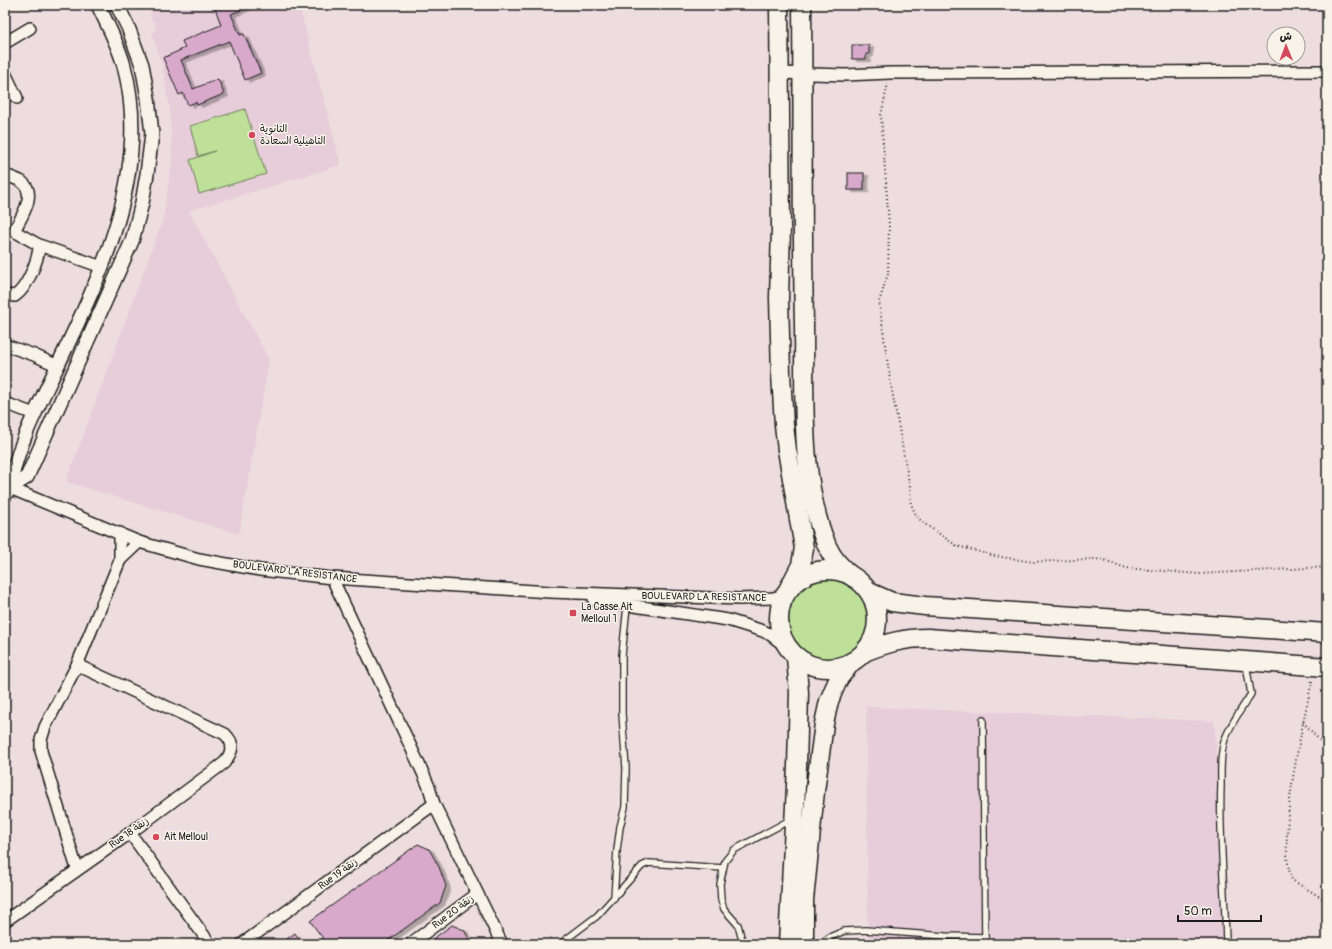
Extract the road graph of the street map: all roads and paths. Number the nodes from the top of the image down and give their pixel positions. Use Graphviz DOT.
graph roads {
  1 [pos="98,5"];
  2 [pos="118,5"];
  3 [pos="779,5"];
  4 [pos="802,5"];
  5 [pos="128,27"];
  6 [pos="30,28"];
  7 [pos="112,34"];
  8 [pos="5,43"];
  9 [pos="1327,71"];
  10 [pos="5,73"];
  11 [pos="780,73"];
  12 [pos="802,73"];
  13 [pos="890,73"];
  14 [pos="17,98"];
  15 [pos="5,175"];
  16 [pos="10,230"];
  17 [pos="39,245"];
  18 [pos="102,267"];
  19 [pos="5,295"];
  20 [pos="5,344"];
  21 [pos="58,366"];
  22 [pos="5,403"];
  23 [pos="34,414"];
  24 [pos="7,490"];
  25 [pos="120,533"];
  26 [pos="139,542"];
  27 [pos="120,560"];
  28 [pos="1327,567"];
  29 [pos="332,578"];
  30 [pos="854,578"];
  31 [pos="550,592"];
  32 [pos="787,592"];
  33 [pos="869,592"];
  34 [pos="627,606"];
  35 [pos="1327,633"];
  36 [pos="792,653"];
  37 [pos="858,657"];
  38 [pos="1246,661"];
  39 [pos="77,665"];
  40 [pos="1321,666"];
  41 [pos="983,720"];
  42 [pos="1303,722"];
  43 [pos="1327,746"];
  44 [pos="434,804"];
  45 [pos="794,819"];
  46 [pos="130,833"];
  47 [pos="723,868"];
  48 [pos="77,869"];
  49 [pos="477,894"];
  50 [pos="614,898"];
  51 [pos="1327,901"];
  52 [pos="5,921"];
  53 [pos="985,936"];
  54 [pos="210,944"];
  55 [pos="242,944"];
  56 [pos="410,944"];
  57 [pos="502,944"];
  58 [pos="560,944"];
  59 [pos="743,944"];
  60 [pos="788,944"];
  61 [pos="804,944"];
  62 [pos="820,944"];
  63 [pos="985,944"];
  64 [pos="1226,944"];
  1 -- 7 [label="street"];
  2 -- 5 [label="street"];
  3 -- 11 [label="highway"];
  4 -- 12 [label="highway"];
  5 -- 7 [label="street"];
  5 -- 24 [label="street"];
  6 -- 8 [label="street"];
  7 -- 18 [label="street"];
  9 -- 13 [label="street"];
  10 -- 14 [label="street"];
  11 -- 12 [label="street"];
  11 -- 32 [label="highway"];
  12 -- 13 [label="street"];
  12 -- 30 [label="highway"];
  13 -- 28 [label="path"];
  15 -- 16 [label="street"];
  16 -- 17 [label="street"];
  17 -- 18 [label="street"];
  17 -- 19 [label="street"];
  18 -- 21 [label="street"];
  20 -- 21 [label="street"];
  21 -- 23 [label="street"];
  22 -- 23 [label="street"];
  23 -- 24 [label="street"];
  24 -- 25 [label="street, BOULEVARD LA RESISTANCE"];
  25 -- 26 [label="street, BOULEVARD LA RESISTANCE"];
  25 -- 27 [label="street"];
  26 -- 27 [label="street"];
  26 -- 29 [label="street, BOULEVARD LA RESISTANCE"];
  27 -- 39 [label="street"];
  29 -- 31 [label="street, BOULEVARD LA RESISTANCE"];
  29 -- 44 [label="street"];
  30 -- 32 [label="highway"];
  30 -- 33 [label="highway"];
  31 -- 32 [label="street, BOULEVARD LA RESISTANCE"];
  31 -- 34 [label="street, BOULEVARD LA RESISTANCE"];
  32 -- 36 [label="highway"];
  33 -- 35 [label="highway"];
  33 -- 37 [label="highway"];
  34 -- 36 [label="street, BOULEVARD LA RESISTANCE"];
  34 -- 50 [label="lane"];
  36 -- 37 [label="highway"];
  36 -- 45 [label="highway"];
  37 -- 38 [label="highway"];
  37 -- 61 [label="highway"];
  38 -- 40 [label="highway"];
  38 -- 64 [label="lane"];
  39 -- 46 [label="street, Rue 18 زنقة"];
  39 -- 48 [label="street"];
  40 -- 42 [label="path"];
  41 -- 53 [label="lane"];
  42 -- 43 [label="path"];
  42 -- 51 [label="path"];
  44 -- 49 [label="street"];
  44 -- 55 [label="street, Rue 19 زنقة"];
  45 -- 47 [label="lane"];
  45 -- 60 [label="highway"];
  46 -- 48 [label="street, Rue 18 زنقة"];
  46 -- 54 [label="street"];
  47 -- 50 [label="lane"];
  47 -- 59 [label="lane"];
  48 -- 52 [label="street, Rue 18 زنقة"];
  49 -- 56 [label="street, Rue 20 زنقة"];
  49 -- 57 [label="street"];
  50 -- 58 [label="lane"];
  53 -- 62 [label="lane"];
  53 -- 63 [label="lane"];
}
